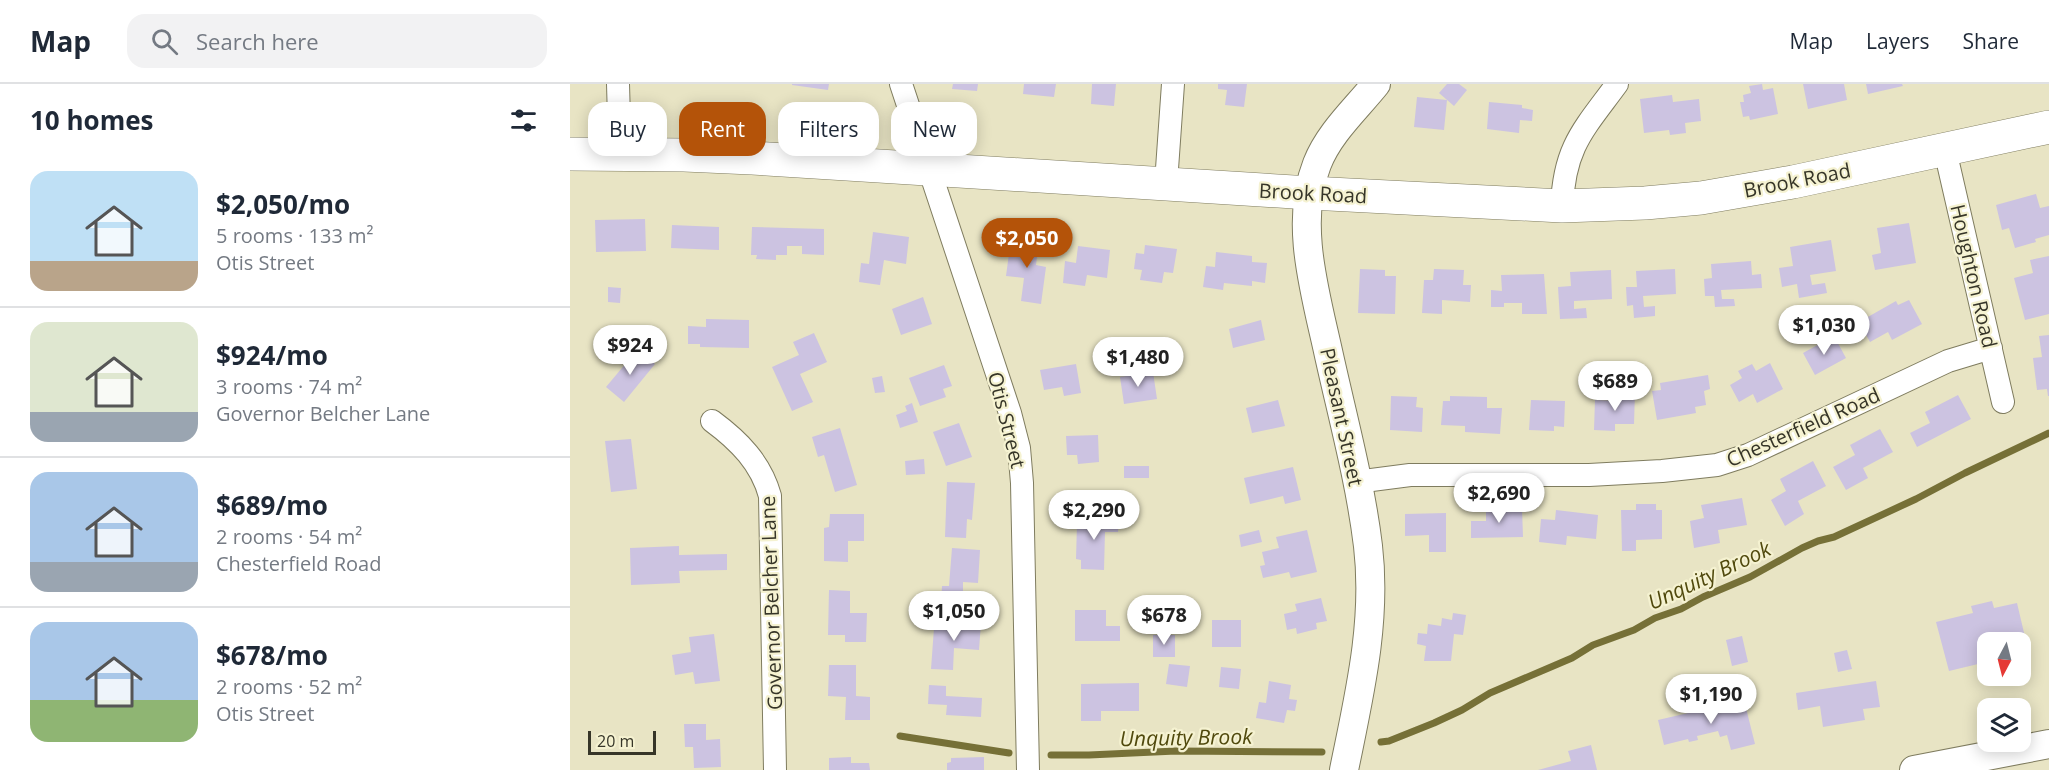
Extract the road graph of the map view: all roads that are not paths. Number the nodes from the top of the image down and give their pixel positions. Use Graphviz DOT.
graph roads {
  1 [pos="618,84"];
  2 [pos="901,84"];
  3 [pos="1173,84"];
  4 [pos="1377,84"];
  5 [pos="1617,84"];
  6 [pos="619,102"];
  7 [pos="2049,127"];
  8 [pos="1945,150"];
  9 [pos="570,154"];
  10 [pos="588,154"];
  11 [pos="667,155"];
  12 [pos="928,169"];
  13 [pos="1166,183"];
  14 [pos="1310,193"];
  15 [pos="1562,206"];
  16 [pos="1991,348"];
  17 [pos="2004,402"];
  18 [pos="712,421"];
  19 [pos="1356,482"];
  20 [pos="2049,744"];
  21 [pos="775,770"];
  22 [pos="1028,770"];
  23 [pos="1344,770"];
  24 [pos="1914,770"];
  1 -- 6 [label="street"];
  2 -- 12 [label="street, Otis Street"];
  3 -- 13 [label="street"];
  4 -- 14 [label="street, Pleasant Street"];
  5 -- 15 [label="street"];
  7 -- 8 [label="main road, Brook Road"];
  8 -- 15 [label="main road, Brook Road"];
  8 -- 16 [label="street, Houghton Road"];
  9 -- 10 [label="main road, Brook Road"];
  11 -- 12 [label="main road, Brook Road"];
  12 -- 13 [label="main road, Brook Road"];
  12 -- 22 [label="street, Otis Street"];
  13 -- 14 [label="main road, Brook Road"];
  14 -- 15 [label="main road, Brook Road"];
  14 -- 19 [label="street, Pleasant Street"];
  16 -- 17 [label="street, Houghton Road"];
  16 -- 19 [label="street, Chesterfield Road"];
  18 -- 21 [label="street, Governor Belcher Lane"];
  19 -- 23 [label="street, Pleasant Street"];
  20 -- 24 [label="street"];
}
